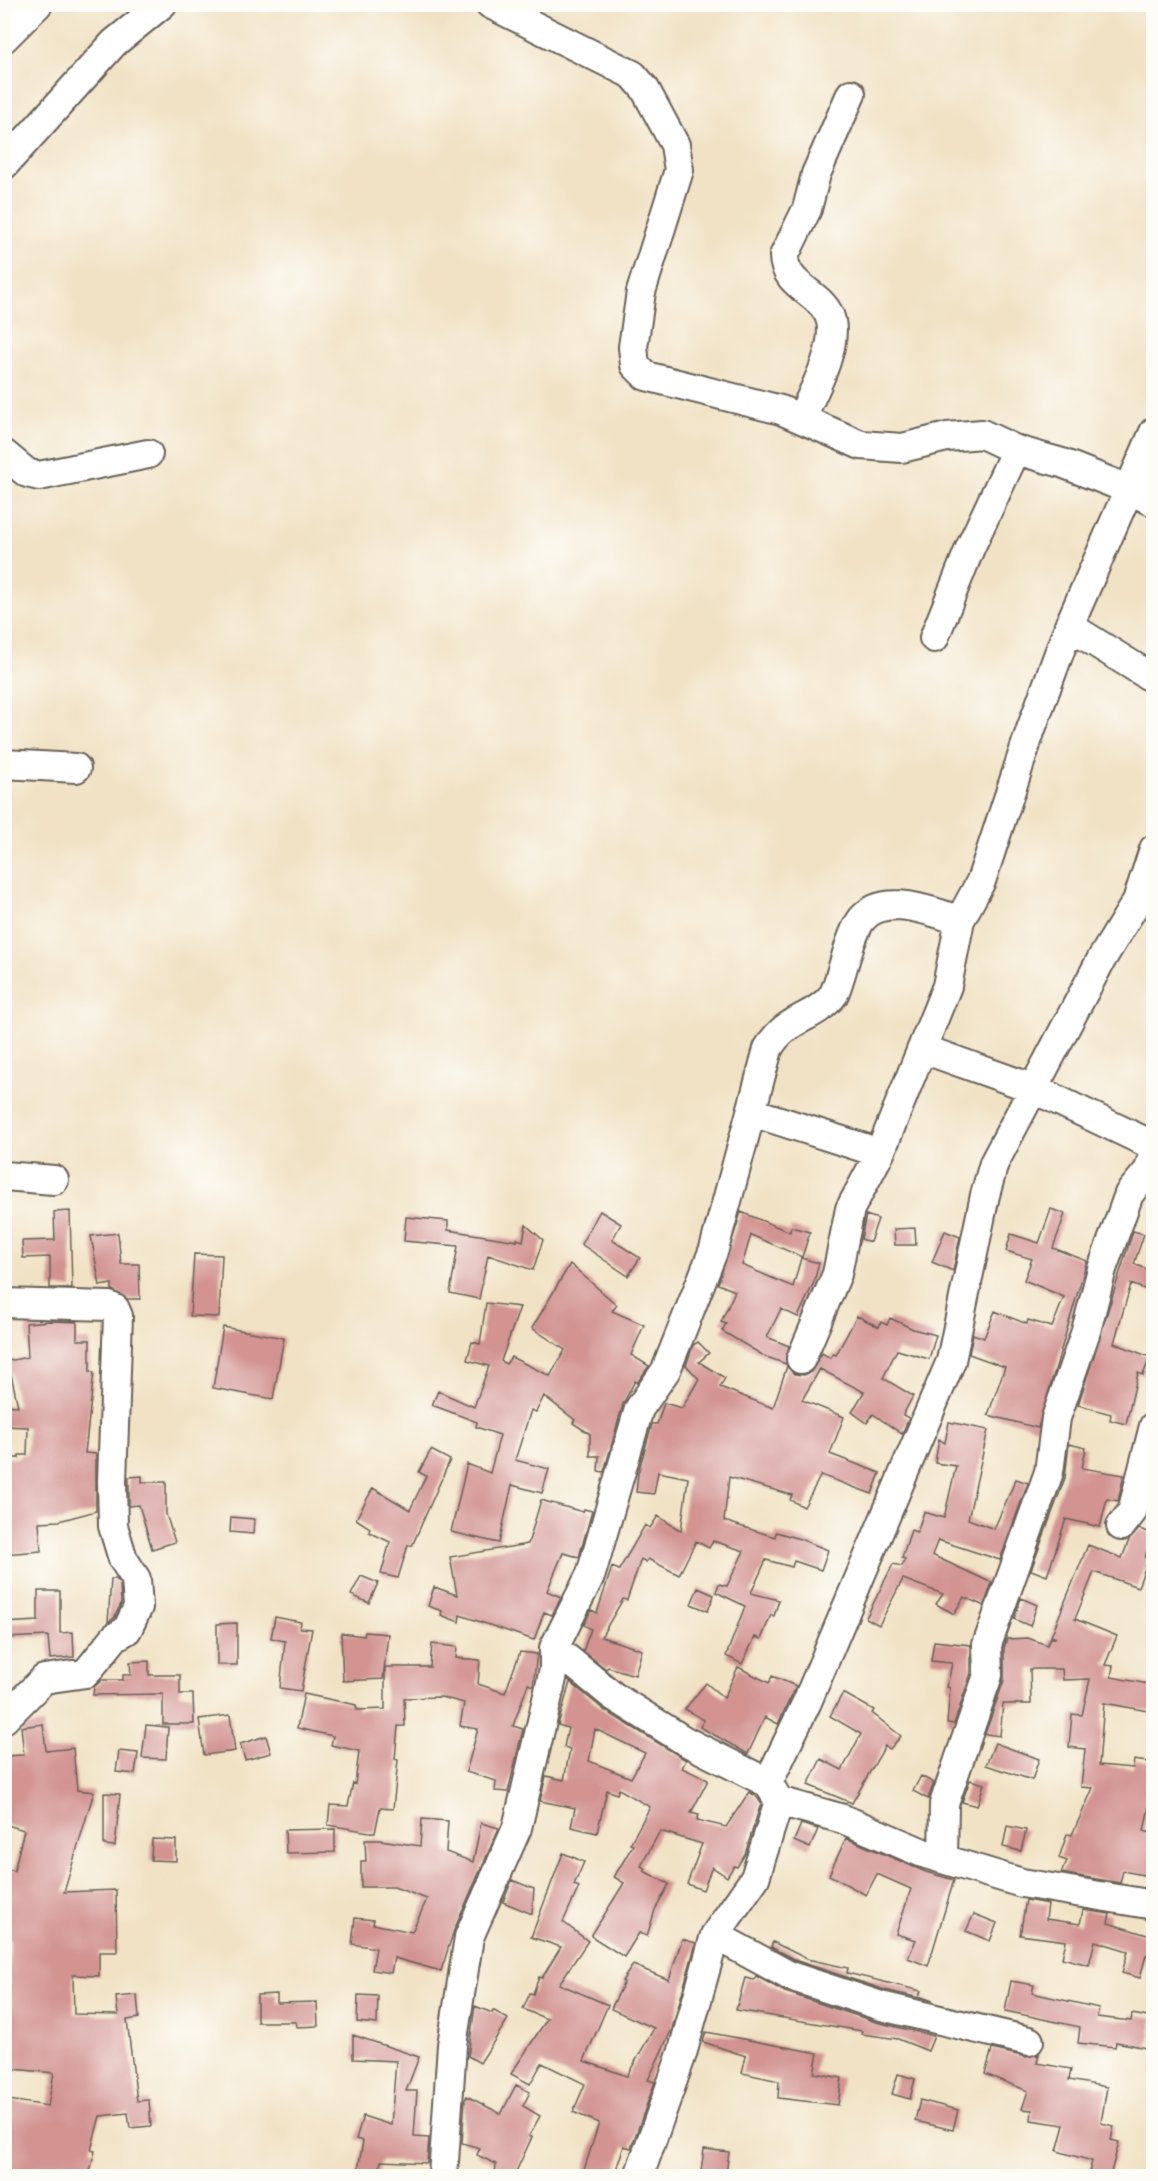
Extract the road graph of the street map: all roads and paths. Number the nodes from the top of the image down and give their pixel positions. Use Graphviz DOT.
graph roads {
  1 [pos="38,4"];
  2 [pos="162,4"];
  3 [pos="490,4"];
  4 [pos="4,38"];
  5 [pos="851,94"];
  6 [pos="4,165"];
  7 [pos="802,417"];
  8 [pos="1154,432"];
  9 [pos="1016,450"];
  10 [pos="4,454"];
  11 [pos="148,454"];
  12 [pos="1128,489"];
  13 [pos="1154,502"];
  14 [pos="1069,626"];
  15 [pos="934,638"];
  16 [pos="1154,679"];
  17 [pos="4,764"];
  18 [pos="76,768"];
  19 [pos="1154,849"];
  20 [pos="960,920"];
  21 [pos="922,1049"];
  22 [pos="1032,1089"];
  23 [pos="752,1112"];
  24 [pos="1154,1148"];
  25 [pos="880,1153"];
  26 [pos="4,1176"];
  27 [pos="54,1180"];
  28 [pos="4,1303"];
  29 [pos="801,1359"];
  30 [pos="1154,1426"];
  31 [pos="1121,1526"];
  32 [pos="554,1648"];
  33 [pos="4,1719"];
  34 [pos="773,1792"];
  35 [pos="943,1859"];
  36 [pos="1154,1905"];
  37 [pos="715,1935"];
  38 [pos="1029,2041"];
  39 [pos="443,2176"];
  40 [pos="639,2176"];
  1 -- 4 [label="street"];
  2 -- 6 [label="street"];
  3 -- 7 [label="street"];
  5 -- 7 [label="street"];
  7 -- 9 [label="street"];
  8 -- 12 [label="street"];
  9 -- 12 [label="street"];
  9 -- 15 [label="street"];
  10 -- 11 [label="street"];
  12 -- 13 [label="street"];
  12 -- 14 [label="street"];
  14 -- 16 [label="street"];
  14 -- 20 [label="street"];
  17 -- 18 [label="street"];
  19 -- 22 [label="street"];
  20 -- 21 [label="street"];
  20 -- 23 [label="street"];
  21 -- 22 [label="street"];
  21 -- 25 [label="street"];
  22 -- 24 [label="street"];
  22 -- 34 [label="street"];
  23 -- 25 [label="street"];
  23 -- 32 [label="street"];
  24 -- 35 [label="street"];
  25 -- 29 [label="street"];
  26 -- 27 [label="street"];
  28 -- 33 [label="street"];
  30 -- 31 [label="street"];
  32 -- 34 [label="street"];
  32 -- 39 [label="street"];
  34 -- 35 [label="street"];
  34 -- 37 [label="street"];
  35 -- 36 [label="street"];
  37 -- 38 [label="street"];
  37 -- 40 [label="street"];
}
